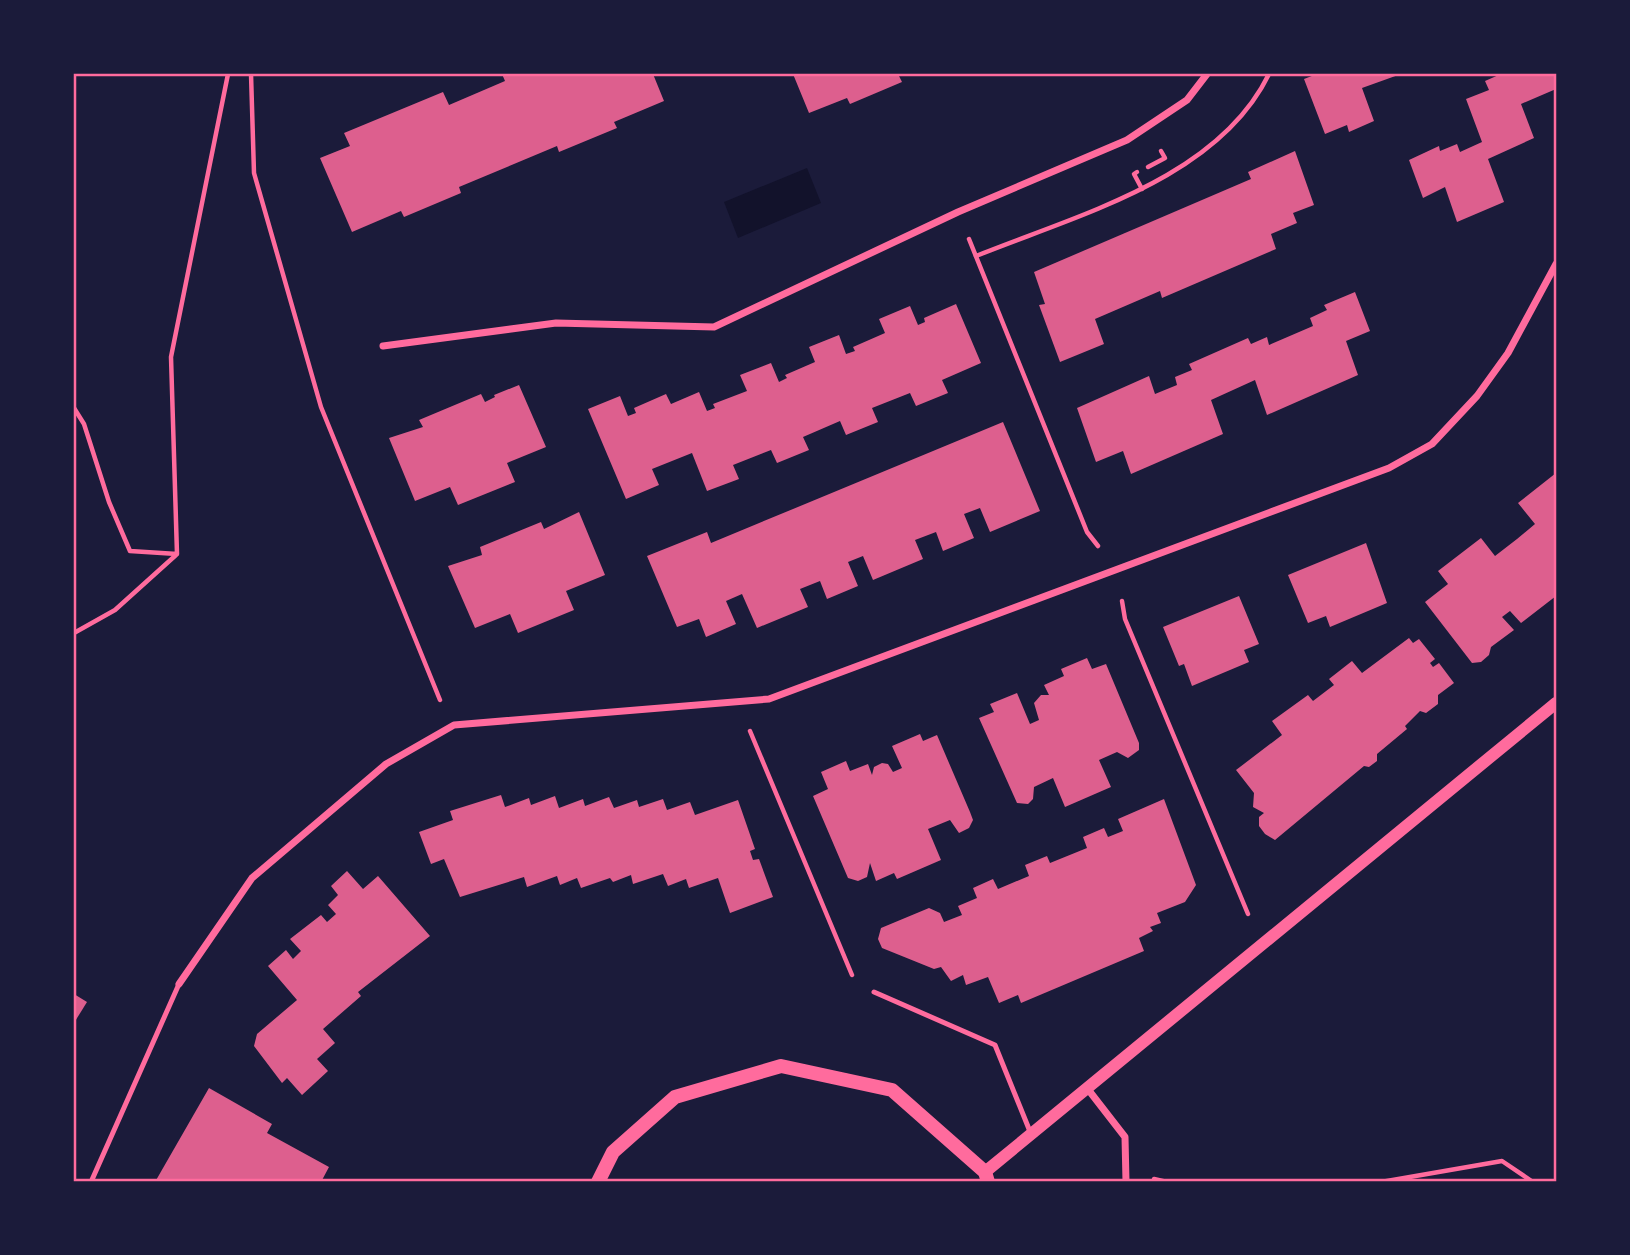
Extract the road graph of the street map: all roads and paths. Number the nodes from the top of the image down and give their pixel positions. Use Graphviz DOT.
graph roads {
  1 [pos="228,74"];
  2 [pos="251,74"];
  3 [pos="1207,74"];
  4 [pos="1269,74"];
  5 [pos="1141,170"];
  6 [pos="1142,189"];
  7 [pos="971,243"];
  8 [pos="976,256"];
  9 [pos="1556,264"];
  10 [pos="383,346"];
  11 [pos="74,408"];
  12 [pos="1098,547"];
  13 [pos="177,554"];
  14 [pos="1121,593"];
  15 [pos="74,633"];
  16 [pos="738,701"];
  17 [pos="1556,703"];
  18 [pos="454,725"];
  19 [pos="1262,947"];
  20 [pos="179,984"];
  21 [pos="874,992"];
  22 [pos="1087,1088"];
  23 [pos="1031,1135"];
  24 [pos="986,1177"];
  25 [pos="91,1181"];
  26 [pos="598,1181"];
  27 [pos="1126,1181"];
  28 [pos="1381,1181"];
  29 [pos="1533,1181"];
  1 -- 13 [label="path"];
  2 -- 18 [label="path"];
  3 -- 10 [label="street"];
  4 -- 6 [label="path"];
  5 -- 6 [label="path"];
  6 -- 8 [label="path"];
  7 -- 8 [label="path"];
  8 -- 12 [label="path"];
  9 -- 16 [label="street"];
  11 -- 13 [label="path"];
  13 -- 15 [label="path"];
  14 -- 19 [label="path"];
  16 -- 18 [label="street"];
  16 -- 21 [label="path"];
  17 -- 19 [label="street"];
  18 -- 20 [label="street"];
  19 -- 22 [label="street"];
  20 -- 25 [label="lane"];
  21 -- 23 [label="lane"];
  22 -- 23 [label="street"];
  22 -- 27 [label="street"];
  23 -- 24 [label="street"];
  24 -- 26 [label="main road"];
  28 -- 29 [label="path"];
}
